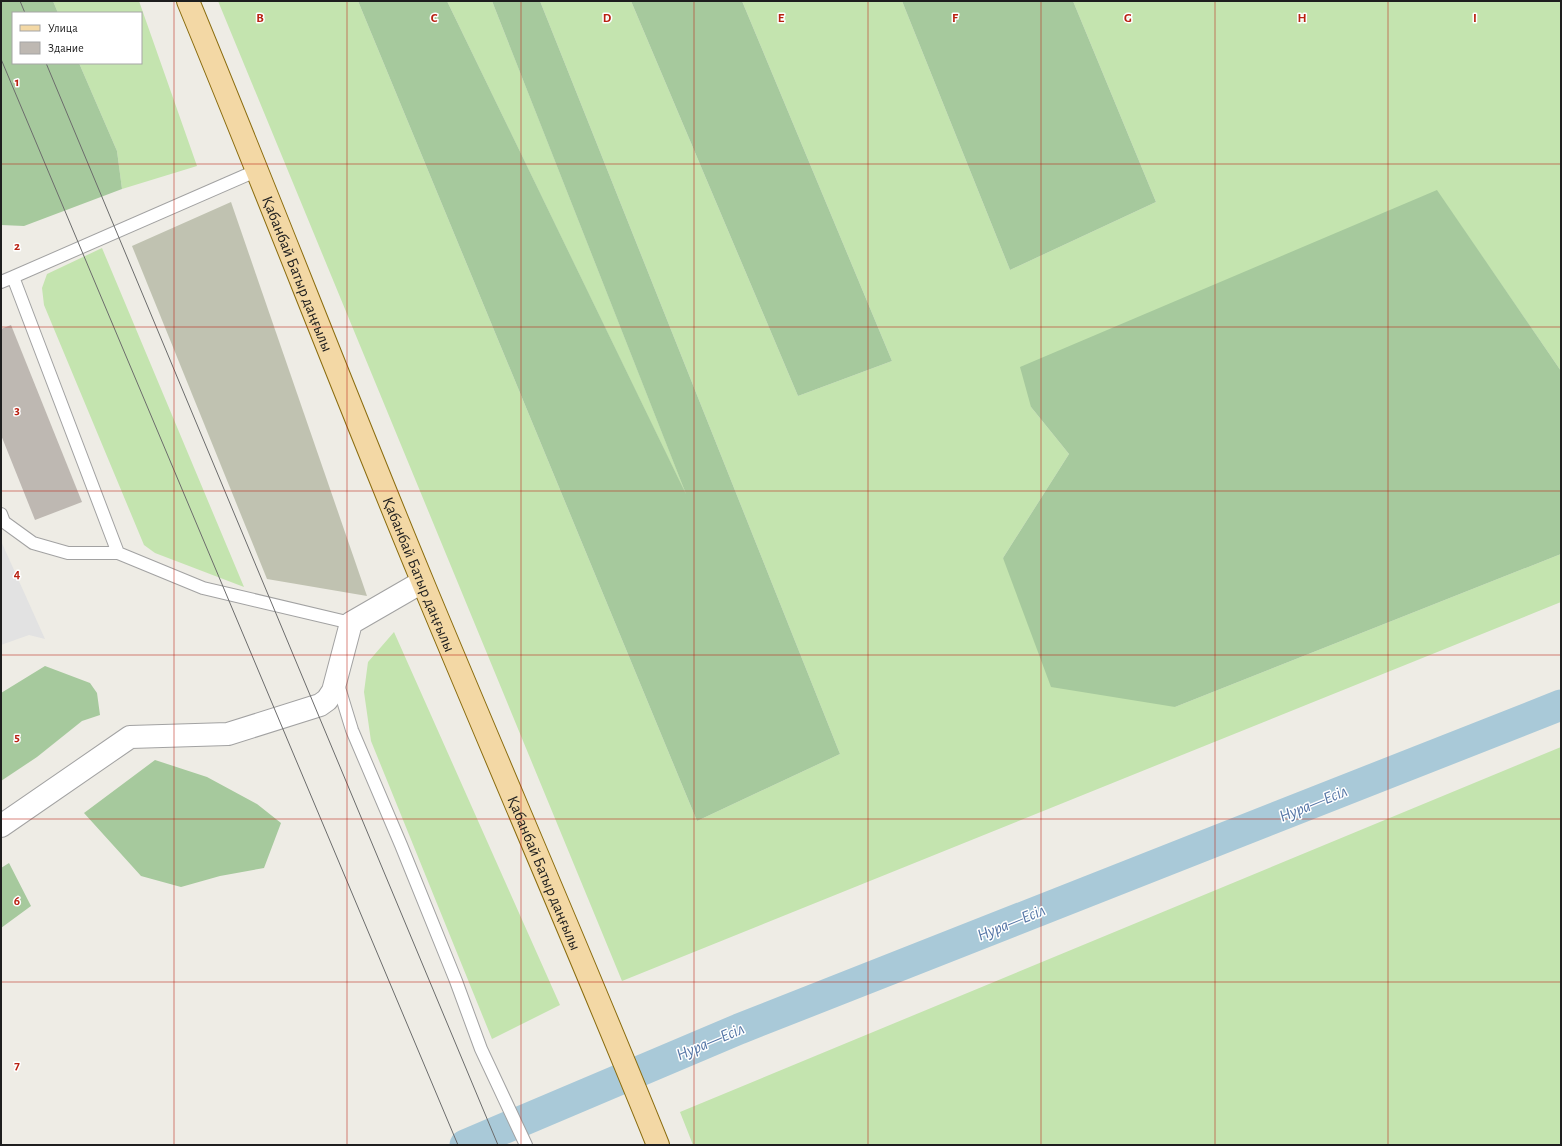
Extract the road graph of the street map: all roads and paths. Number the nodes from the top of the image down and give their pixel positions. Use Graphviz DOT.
graph roads {
  1 [pos="188,1"];
  2 [pos="258,170"];
  3 [pos="13,277"];
  4 [pos="1,282"];
  5 [pos="1,514"];
  6 [pos="118,553"];
  7 [pos="422,582"];
  8 [pos="351,623"];
  9 [pos="337,680"];
  10 [pos="1,826"];
  11 [pos="656,1139"];
  12 [pos="526,1145"];
  1 -- 2 [label="main road, Қабанбай Батыр даңғылы"];
  2 -- 3 [label="lane"];
  2 -- 7 [label="main road, Қабанбай Батыр даңғылы"];
  3 -- 4 [label="lane"];
  3 -- 6 [label="lane"];
  5 -- 6 [label="lane"];
  6 -- 8 [label="lane"];
  7 -- 8 [label="street"];
  7 -- 11 [label="main road, Қабанбай Батыр даңғылы"];
  8 -- 9 [label="street"];
  9 -- 10 [label="street"];
  9 -- 12 [label="lane"];
}
